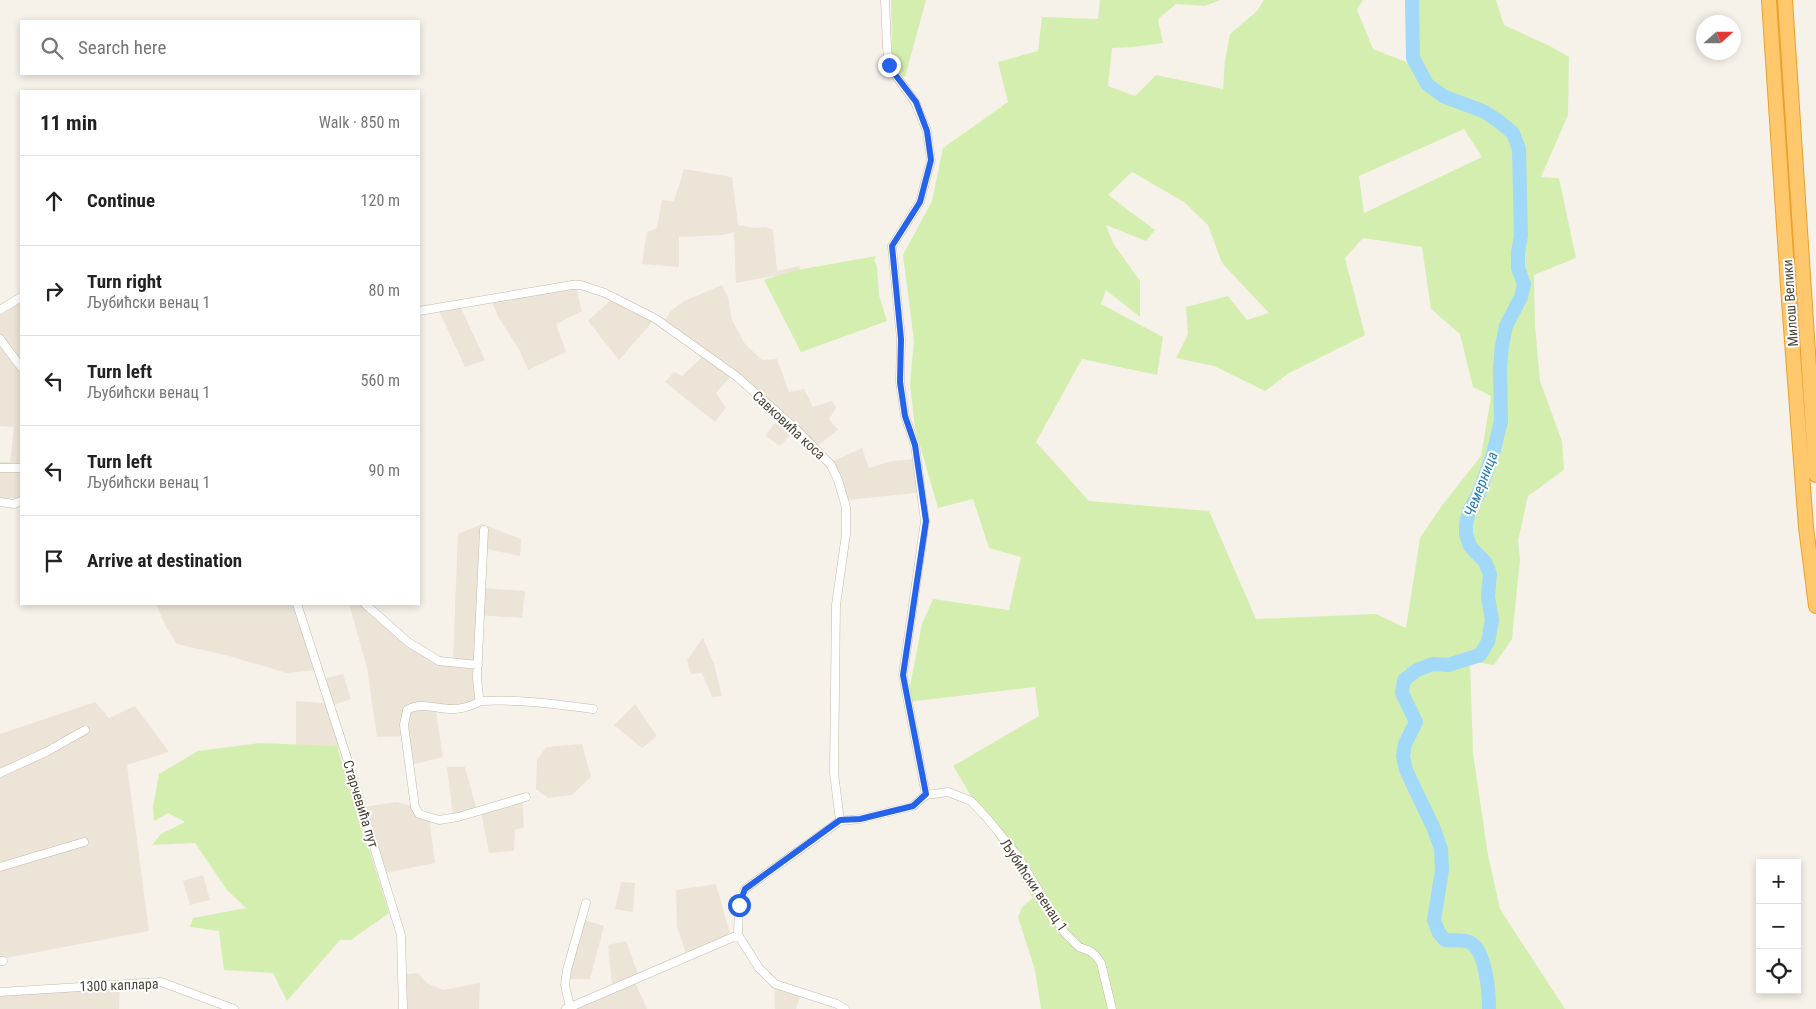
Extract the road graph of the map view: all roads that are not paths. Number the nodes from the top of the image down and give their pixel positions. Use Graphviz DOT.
graph roads {
  1 [pos="885,0"];
  2 [pos="1770,0"];
  3 [pos="1786,0"];
  4 [pos="20,298"];
  5 [pos="0,310"];
  6 [pos="420,311"];
  7 [pos="0,339"];
  8 [pos="20,366"];
  9 [pos="0,468"];
  10 [pos="20,468"];
  11 [pos="1816,475"];
  12 [pos="20,501"];
  13 [pos="0,502"];
  14 [pos="484,530"];
  15 [pos="297,605"];
  16 [pos="366,605"];
  17 [pos="1816,606"];
  18 [pos="478,665"];
  19 [pos="481,702"];
  20 [pos="593,709"];
  21 [pos="85,730"];
  22 [pos="0,773"];
  23 [pos="926,794"];
  24 [pos="526,797"];
  25 [pos="840,820"];
  26 [pos="84,842"];
  27 [pos="0,866"];
  28 [pos="586,903"];
  29 [pos="738,935"];
  30 [pos="0,992"];
  31 [pos="568,1008"];
  32 [pos="234,1009"];
  33 [pos="403,1009"];
  34 [pos="845,1009"];
  35 [pos="1112,1009"];
  1 -- 23 [label="street"];
  2 -- 17 [label="highway, Милош Велики"];
  3 -- 11 [label="highway, Милош Велики"];
  4 -- 5 [label="street"];
  6 -- 25 [label="street, Савковића коса"];
  7 -- 8 [label="street"];
  9 -- 10 [label="street"];
  12 -- 13 [label="street"];
  14 -- 18 [label="street"];
  15 -- 33 [label="street, Старчевића пут"];
  16 -- 18 [label="street"];
  18 -- 19 [label="street"];
  19 -- 20 [label="street"];
  19 -- 24 [label="street"];
  21 -- 22 [label="street"];
  23 -- 25 [label="street"];
  23 -- 35 [label="street, Љубићски венац 1"];
  25 -- 29 [label="street"];
  26 -- 27 [label="street"];
  28 -- 31 [label="street"];
  29 -- 31 [label="street"];
  29 -- 34 [label="street"];
  30 -- 32 [label="street, 1300 каплара"];
}
